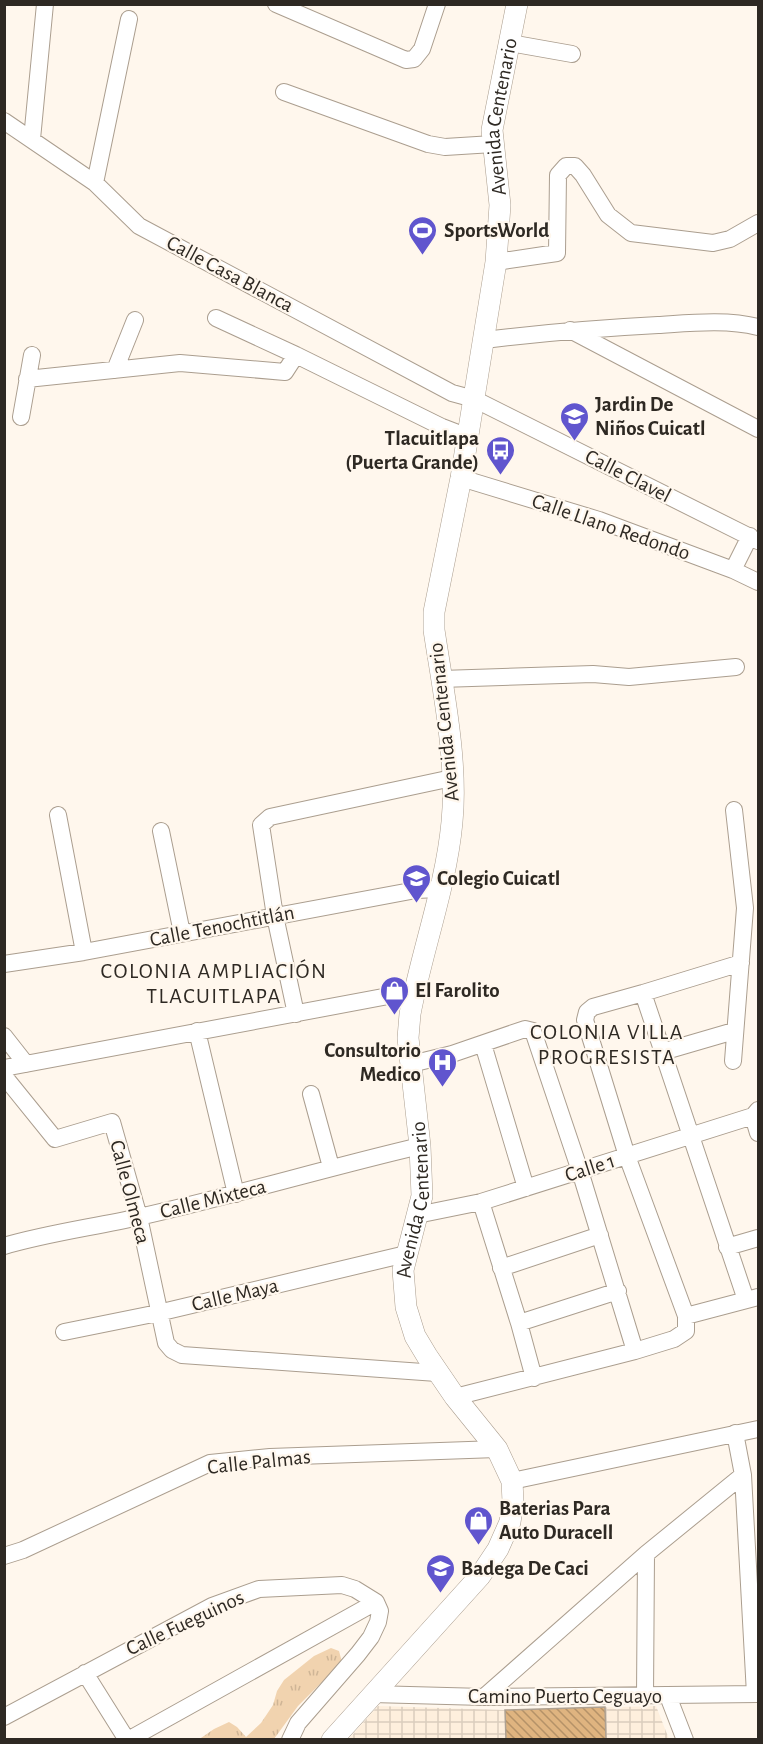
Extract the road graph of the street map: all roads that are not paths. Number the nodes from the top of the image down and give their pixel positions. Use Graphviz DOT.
graph roads {
  1 [pos="45,4"];
  2 [pos="276,4"];
  3 [pos="437,4"];
  4 [pos="517,4"];
  5 [pos="129,19"];
  6 [pos="510,43"];
  7 [pos="572,54"];
  8 [pos="285,92"];
  9 [pos="4,121"];
  10 [pos="32,139"];
  11 [pos="492,144"];
  12 [pos="95,183"];
  13 [pos="759,223"];
  14 [pos="496,262"];
  15 [pos="216,318"];
  16 [pos="135,320"];
  17 [pos="759,327"];
  18 [pos="569,330"];
  19 [pos="484,340"];
  20 [pos="32,355"];
  21 [pos="296,355"];
  22 [pos="115,370"];
  23 [pos="27,380"];
  24 [pos="474,399"];
  25 [pos="21,417"];
  26 [pos="759,429"];
  27 [pos="468,437"];
  28 [pos="461,478"];
  29 [pos="754,539"];
  30 [pos="733,570"];
  31 [pos="759,582"];
  32 [pos="736,667"];
  33 [pos="441,679"];
  34 [pos="452,778"];
  35 [pos="734,810"];
  36 [pos="58,815"];
  37 [pos="161,831"];
  38 [pos="439,889"];
  39 [pos="275,915"];
  40 [pos="182,933"];
  41 [pos="84,952"];
  42 [pos="741,963"];
  43 [pos="4,964"];
  44 [pos="415,991"];
  45 [pos="643,993"];
  46 [pos="296,1014"];
  47 [pos="197,1031"];
  48 [pos="734,1031"];
  49 [pos="4,1036"];
  50 [pos="483,1044"];
  51 [pos="662,1052"];
  52 [pos="733,1061"];
  53 [pos="26,1064"];
  54 [pos="411,1064"];
  55 [pos="4,1068"];
  56 [pos="4,1076"];
  57 [pos="311,1094"];
  58 [pos="756,1113"];
  59 [pos="759,1134"];
  60 [pos="690,1136"];
  61 [pos="420,1146"];
  62 [pos="627,1156"];
  63 [pos="331,1167"];
  64 [pos="580,1171"];
  65 [pos="526,1188"];
  66 [pos="236,1194"];
  67 [pos="481,1202"];
  68 [pos="417,1215"];
  69 [pos="139,1217"];
  70 [pos="600,1235"];
  71 [pos="759,1238"];
  72 [pos="4,1246"];
  73 [pos="727,1247"];
  74 [pos="406,1254"];
  75 [pos="501,1268"];
  76 [pos="618,1291"];
  77 [pos="752,1299"];
  78 [pos="158,1313"];
  79 [pos="686,1316"];
  80 [pos="519,1323"];
  81 [pos="64,1332"];
  82 [pos="635,1351"];
  83 [pos="437,1373"];
  84 [pos="534,1378"];
  85 [pos="455,1396"];
  86 [pos="759,1429"];
  87 [pos="735,1433"];
  88 [pos="497,1449"];
  89 [pos="744,1475"];
  90 [pos="512,1481"];
  91 [pos="646,1554"];
  92 [pos="4,1556"];
  93 [pos="376,1602"];
  94 [pos="85,1673"];
  95 [pos="372,1694"];
  96 [pos="757,1694"];
  97 [pos="484,1696"];
  98 [pos="645,1696"];
  99 [pos="668,1696"];
  100 [pos="4,1717"];
  101 [pos="128,1740"];
  102 [pos="290,1740"];
  103 [pos="332,1740"];
  104 [pos="685,1740"];
  1 -- 10 [label="street"];
  2 -- 3 [label="street"];
  4 -- 6 [label="main road, Avenida Centenario"];
  5 -- 12 [label="street"];
  6 -- 7 [label="street"];
  6 -- 11 [label="main road, Avenida Centenario"];
  8 -- 11 [label="street"];
  9 -- 10 [label="street, Calle Casa Blanca"];
  10 -- 12 [label="street, Calle Casa Blanca"];
  11 -- 14 [label="main road, Avenida Centenario"];
  12 -- 24 [label="street, Calle Casa Blanca"];
  13 -- 14 [label="street"];
  14 -- 19 [label="main road, Avenida Centenario"];
  15 -- 21 [label="street"];
  16 -- 22 [label="street"];
  17 -- 18 [label="street"];
  18 -- 19 [label="street"];
  18 -- 26 [label="street"];
  19 -- 24 [label="main road, Avenida Centenario"];
  20 -- 23 [label="street"];
  21 -- 22 [label="street"];
  21 -- 27 [label="street"];
  22 -- 23 [label="street"];
  23 -- 25 [label="street"];
  24 -- 27 [label="main road, Avenida Centenario"];
  24 -- 29 [label="street, Calle Clavel"];
  27 -- 28 [label="main road, Avenida Centenario"];
  28 -- 30 [label="street, Calle Llano Redondo"];
  28 -- 33 [label="main road, Avenida Centenario"];
  29 -- 30 [label="street"];
  30 -- 31 [label="street, Calle Llano Redondo"];
  32 -- 33 [label="street"];
  33 -- 34 [label="main road, Avenida Centenario"];
  34 -- 38 [label="main road, Avenida Centenario"];
  34 -- 39 [label="street"];
  35 -- 42 [label="street"];
  36 -- 41 [label="street"];
  37 -- 40 [label="street"];
  38 -- 39 [label="street, Calle Tenochtitlán"];
  38 -- 44 [label="main road, Avenida Centenario"];
  39 -- 40 [label="street, Calle Tenochtitlán"];
  39 -- 46 [label="street"];
  40 -- 41 [label="street, Calle Tenochtitlán"];
  41 -- 43 [label="street, Calle Tenochtitlán"];
  42 -- 45 [label="street"];
  42 -- 48 [label="street"];
  44 -- 46 [label="street"];
  44 -- 54 [label="main road, Avenida Centenario"];
  45 -- 51 [label="street"];
  45 -- 62 [label="street"];
  46 -- 47 [label="street"];
  47 -- 53 [label="street"];
  47 -- 66 [label="street"];
  48 -- 51 [label="street"];
  48 -- 52 [label="street"];
  49 -- 53 [label="street"];
  50 -- 54 [label="street"];
  50 -- 64 [label="street"];
  50 -- 65 [label="street"];
  51 -- 60 [label="street"];
  53 -- 55 [label="street"];
  54 -- 61 [label="main road, Avenida Centenario"];
  56 -- 69 [label="street, Calle Olmeca"];
  57 -- 63 [label="street"];
  58 -- 59 [label="street"];
  58 -- 60 [label="street, Calle 1"];
  60 -- 62 [label="street, Calle 1"];
  60 -- 73 [label="street"];
  61 -- 63 [label="street, Calle Mixteca"];
  61 -- 68 [label="main road, Avenida Centenario"];
  62 -- 64 [label="street, Calle 1"];
  62 -- 79 [label="street"];
  63 -- 66 [label="street, Calle Mixteca"];
  64 -- 65 [label="street, Calle 1"];
  64 -- 70 [label="street"];
  65 -- 67 [label="street, Calle 1"];
  66 -- 69 [label="street, Calle Mixteca"];
  67 -- 68 [label="street, Calle 1"];
  67 -- 75 [label="street"];
  68 -- 74 [label="main road, Avenida Centenario"];
  69 -- 72 [label="street, Calle Mixteca"];
  69 -- 78 [label="street, Calle Olmeca"];
  70 -- 75 [label="street"];
  70 -- 76 [label="street"];
  71 -- 73 [label="street"];
  73 -- 77 [label="street"];
  74 -- 78 [label="street, Calle Maya"];
  74 -- 83 [label="main road, Avenida Centenario"];
  75 -- 80 [label="street"];
  76 -- 80 [label="street"];
  76 -- 82 [label="street"];
  77 -- 79 [label="street"];
  78 -- 81 [label="street, Calle Maya"];
  78 -- 83 [label="street, Calle Olmeca"];
  79 -- 82 [label="street"];
  80 -- 84 [label="street"];
  82 -- 84 [label="street"];
  83 -- 85 [label="main road, Avenida Centenario"];
  84 -- 85 [label="street"];
  85 -- 88 [label="main road, Avenida Centenario"];
  86 -- 87 [label="street"];
  87 -- 89 [label="street"];
  87 -- 90 [label="street"];
  88 -- 90 [label="main road, Avenida Centenario"];
  88 -- 92 [label="street, Calle Palmas"];
  89 -- 91 [label="street"];
  89 -- 96 [label="street"];
  90 -- 95 [label="main road, Avenida Centenario"];
  91 -- 97 [label="street"];
  91 -- 98 [label="street"];
  93 -- 94 [label="street, Calle Fueguinos"];
  93 -- 101 [label="street"];
  93 -- 102 [label="street"];
  94 -- 100 [label="street, Calle Fueguinos"];
  94 -- 101 [label="street"];
  95 -- 97 [label="street, Camino Puerto Ceguayo"];
  95 -- 103 [label="main road, Avenida Centenario"];
  96 -- 99 [label="street, Camino Puerto Ceguayo"];
  97 -- 98 [label="street, Camino Puerto Ceguayo"];
  98 -- 99 [label="street, Camino Puerto Ceguayo"];
  99 -- 104 [label="street"];
}
